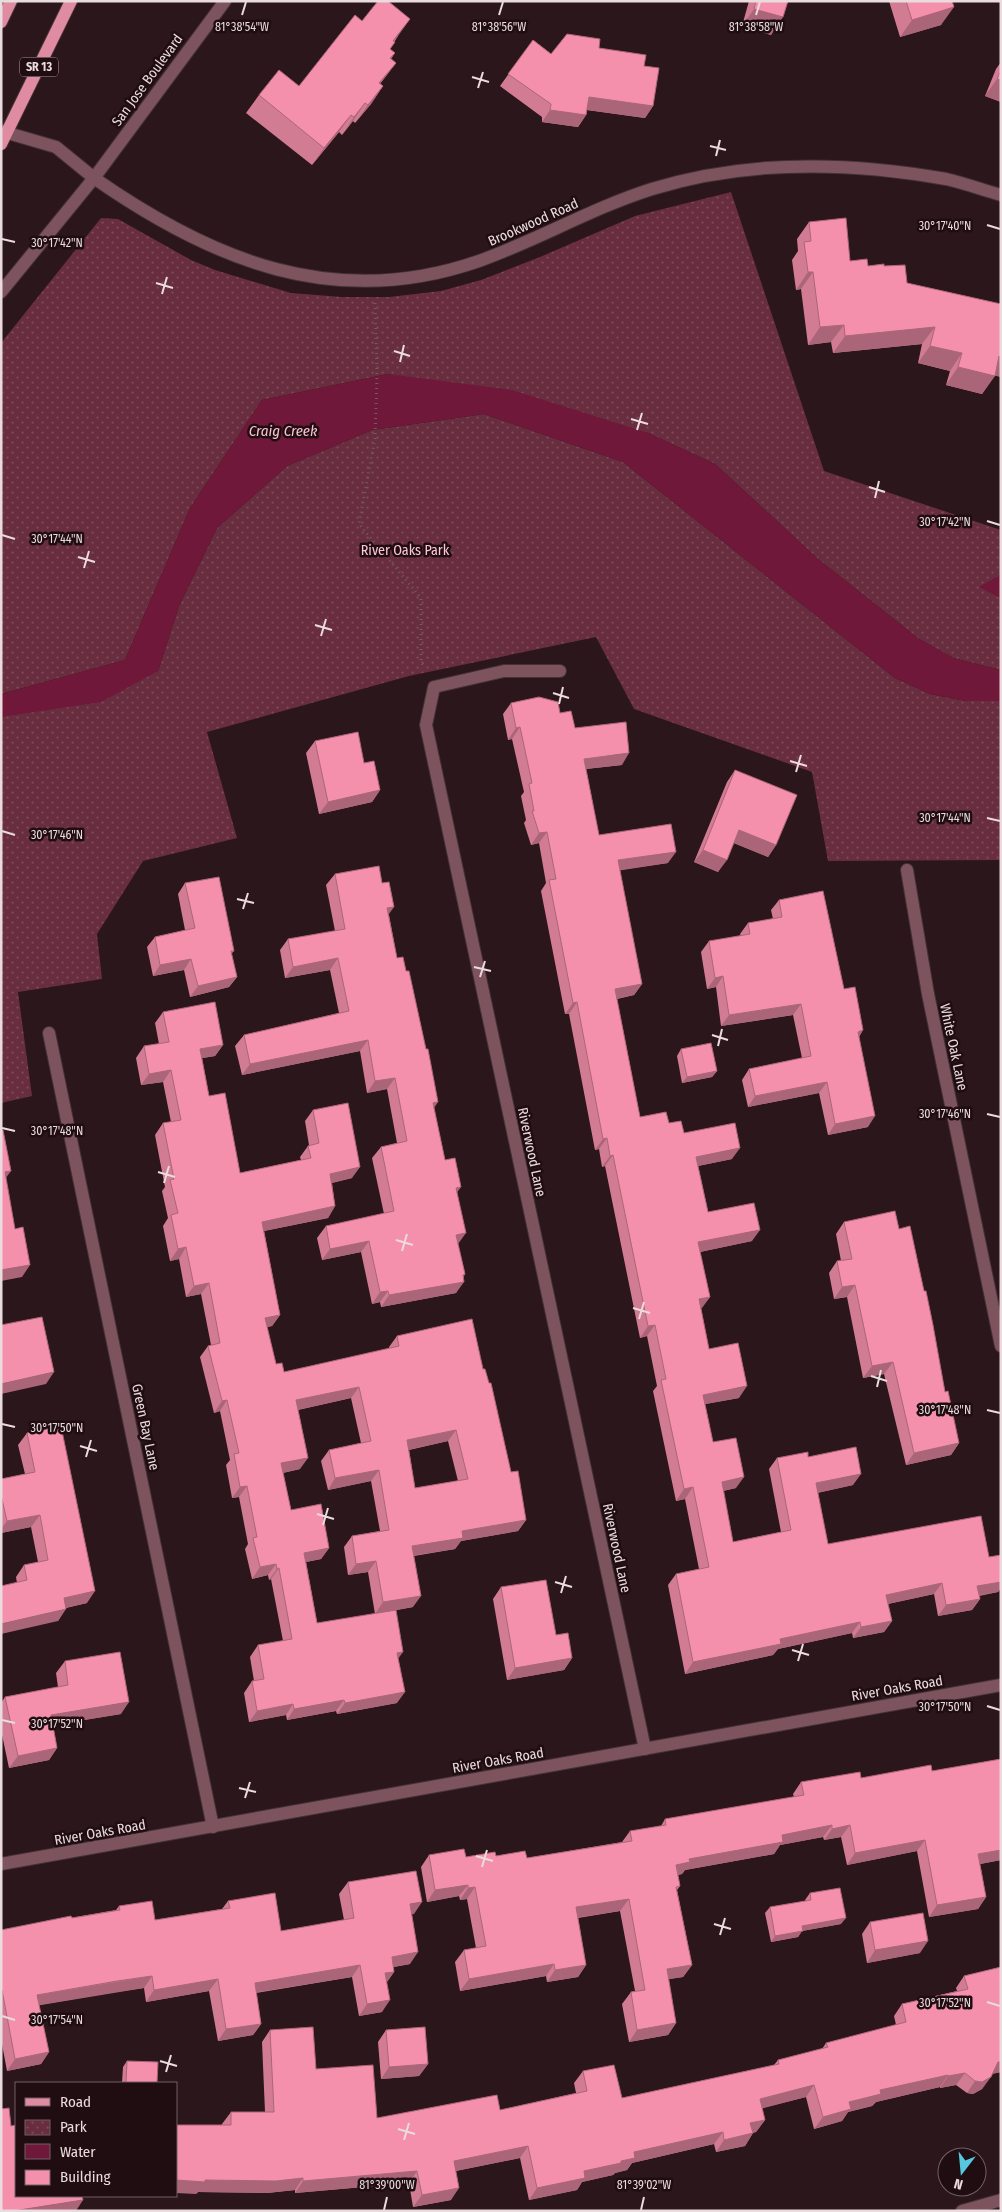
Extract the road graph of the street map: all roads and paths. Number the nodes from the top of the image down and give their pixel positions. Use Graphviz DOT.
graph roads {
  1 [pos="11,1"];
  2 [pos="71,1"];
  3 [pos="225,1"];
  4 [pos="1,22"];
  5 [pos="3,136"];
  6 [pos="94,178"];
  7 [pos="1001,195"];
  8 [pos="16,274"];
  9 [pos="1,278"];
  10 [pos="375,280"];
  11 [pos="1,292"];
  12 [pos="560,671"];
  13 [pos="434,687"];
  14 [pos="907,870"];
  15 [pos="49,1033"];
  16 [pos="1001,1346"];
  17 [pos="1001,1685"];
  18 [pos="645,1749"];
  19 [pos="213,1827"];
  20 [pos="1,1864"];
  21 [pos="1001,2200"];
  22 [pos="962,2211"];
  1 -- 4 [label="main road"];
  2 -- 5 [label="main road, SR 13"];
  3 -- 6 [label="street, San Jose Boulevard"];
  5 -- 6 [label="street"];
  6 -- 8 [label="street, San Jose Boulevard"];
  6 -- 10 [label="street, Brookwood Road"];
  7 -- 10 [label="street, Brookwood Road"];
  8 -- 9 [label="street"];
  8 -- 11 [label="street, San Jose Boulevard"];
  10 -- 13 [label="path"];
  12 -- 13 [label="street"];
  13 -- 18 [label="street, Riverwood Lane"];
  14 -- 16 [label="street, White Oak Lane"];
  15 -- 19 [label="street, Green Bay Lane"];
  17 -- 18 [label="street, River Oaks Road"];
  18 -- 19 [label="street, River Oaks Road"];
  19 -- 20 [label="street, River Oaks Road"];
  21 -- 22 [label="street"];
}
